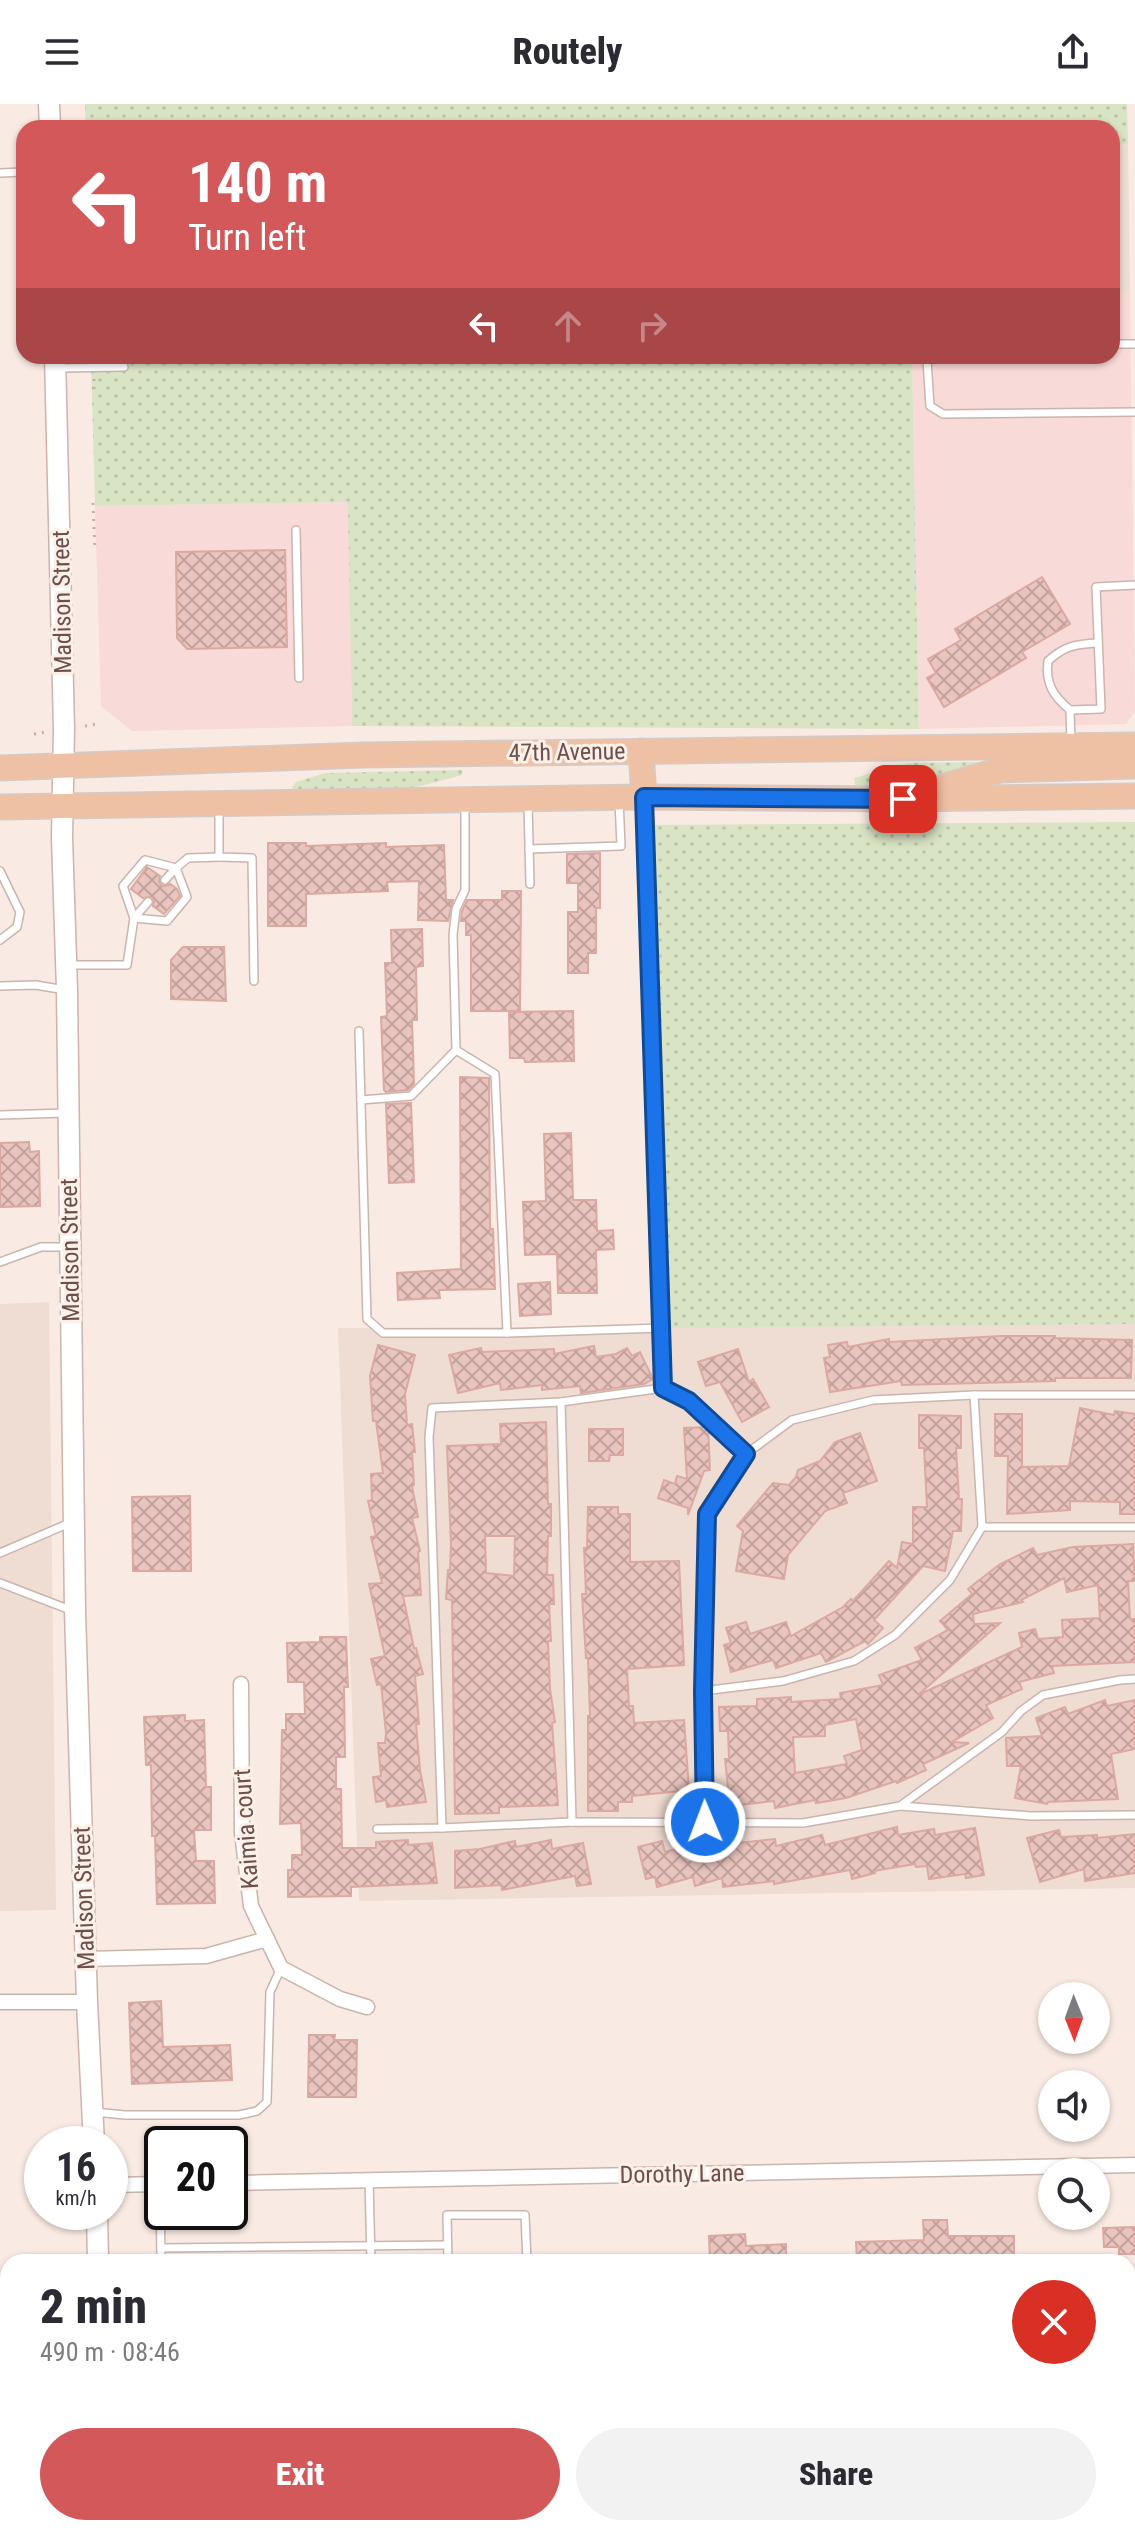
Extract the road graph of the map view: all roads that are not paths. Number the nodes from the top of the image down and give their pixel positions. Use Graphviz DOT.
graph roads {
  1 [pos="56,364"];
  2 [pos="83,364"];
  3 [pos="927,364"];
  4 [pos="124,367"];
  5 [pos="1135,412"];
  6 [pos="296,530"];
  7 [pos="1135,585"];
  8 [pos="1098,643"];
  9 [pos="299,678"];
  10 [pos="1070,710"];
  11 [pos="1135,745"];
  12 [pos="1071,746"];
  13 [pos="641,751"];
  14 [pos="64,766"];
  15 [pos="1135,766"];
  16 [pos="0,768"];
  17 [pos="1135,796"];
  18 [pos="644,797"];
  19 [pos="619,798"];
  20 [pos="528,799"];
  21 [pos="903,799"];
  22 [pos="465,800"];
  23 [pos="218,804"];
  24 [pos="0,807"];
  25 [pos="63,807"];
  26 [pos="529,849"];
  27 [pos="219,857"];
  28 [pos="176,868"];
  29 [pos="0,871"];
  30 [pos="165,880"];
  31 [pos="530,884"];
  32 [pos="148,902"];
  33 [pos="134,918"];
  34 [pos="0,940"];
  35 [pos="66,965"];
  36 [pos="254,981"];
  37 [pos="0,986"];
  38 [pos="67,990"];
  39 [pos="359,1031"];
  40 [pos="456,1050"];
  41 [pos="361,1100"];
  42 [pos="68,1113"];
  43 [pos="0,1115"];
  44 [pos="70,1247"];
  45 [pos="0,1262"];
  46 [pos="661,1328"];
  47 [pos="507,1333"];
  48 [pos="663,1388"];
  49 [pos="974,1395"];
  50 [pos="1135,1395"];
  51 [pos="561,1402"];
  52 [pos="746,1454"];
  53 [pos="74,1522"];
  54 [pos="982,1527"];
  55 [pos="1135,1527"];
  56 [pos="0,1553"];
  57 [pos="0,1583"];
  58 [pos="75,1611"];
  59 [pos="1135,1679"];
  60 [pos="241,1684"];
  61 [pos="703,1691"];
  62 [pos="900,1806"];
  63 [pos="1135,1815"];
  64 [pos="572,1822"];
  65 [pos="705,1822"];
  66 [pos="442,1828"];
  67 [pos="377,1829"];
  68 [pos="267,1939"];
  69 [pos="86,1959"];
  70 [pos="281,1968"];
  71 [pos="0,2002"];
  72 [pos="87,2002"];
  73 [pos="367,2007"];
  74 [pos="92,2112"];
  75 [pos="93,2126"];
  76 [pos="1135,2165"];
  77 [pos="369,2180"];
  78 [pos="248,2183"];
  79 [pos="97,2230"];
  80 [pos="161,2230"];
  81 [pos="370,2245"];
  82 [pos="447,2245"];
  83 [pos="161,2248"];
  84 [pos="98,2254"];
  85 [pos="161,2254"];
  86 [pos="371,2254"];
  87 [pos="448,2254"];
  88 [pos="527,2254"];
  1 -- 14 [label="main road, Madison Street"];
  2 -- 4 [label="lane"];
  3 -- 5 [label="lane"];
  6 -- 9 [label="lane"];
  7 -- 8 [label="lane"];
  8 -- 10 [label="lane"];
  8 -- 10 [label="lane"];
  10 -- 12 [label="lane"];
  11 -- 12 [label="main road, 47th Avenue"];
  12 -- 13 [label="main road, 47th Avenue"];
  13 -- 14 [label="main road, 47th Avenue"];
  13 -- 18 [label="main road"];
  14 -- 16 [label="main road, 47th Avenue"];
  14 -- 25 [label="main road, Madison Street"];
  15 -- 21 [label="main road"];
  17 -- 21 [label="main road, 47th Avenue"];
  18 -- 19 [label="main road, 47th Avenue"];
  18 -- 21 [label="main road, 47th Avenue"];
  18 -- 46 [label="lane"];
  19 -- 20 [label="main road, 47th Avenue"];
  19 -- 26 [label="lane"];
  20 -- 22 [label="main road, 47th Avenue"];
  20 -- 26 [label="lane"];
  22 -- 23 [label="main road, 47th Avenue"];
  22 -- 40 [label="lane"];
  23 -- 25 [label="main road, 47th Avenue"];
  23 -- 27 [label="lane"];
  24 -- 25 [label="main road, 47th Avenue"];
  25 -- 35 [label="main road, Madison Street"];
  26 -- 31 [label="lane"];
  27 -- 28 [label="lane"];
  27 -- 36 [label="lane"];
  28 -- 30 [label="lane"];
  28 -- 33 [label="lane"];
  28 -- 33 [label="lane"];
  29 -- 34 [label="lane"];
  32 -- 33 [label="lane"];
  33 -- 35 [label="lane"];
  35 -- 38 [label="main road, Madison Street"];
  37 -- 38 [label="lane"];
  38 -- 42 [label="main road, Madison Street"];
  39 -- 41 [label="lane"];
  40 -- 41 [label="lane"];
  40 -- 47 [label="lane"];
  41 -- 47 [label="lane"];
  42 -- 43 [label="lane"];
  42 -- 44 [label="main road, Madison Street"];
  44 -- 45 [label="lane"];
  44 -- 53 [label="main road, Madison Street"];
  46 -- 47 [label="lane"];
  46 -- 48 [label="lane"];
  48 -- 51 [label="lane"];
  48 -- 52 [label="lane"];
  49 -- 50 [label="lane"];
  49 -- 52 [label="lane"];
  49 -- 54 [label="lane"];
  51 -- 64 [label="lane"];
  51 -- 66 [label="lane"];
  52 -- 61 [label="lane"];
  53 -- 56 [label="lane"];
  53 -- 58 [label="main road, Madison Street"];
  54 -- 55 [label="lane"];
  54 -- 61 [label="lane"];
  57 -- 58 [label="lane"];
  58 -- 69 [label="main road, Madison Street"];
  59 -- 62 [label="lane"];
  60 -- 68 [label="street, Kaimia court"];
  61 -- 65 [label="lane"];
  62 -- 63 [label="lane"];
  62 -- 65 [label="lane"];
  64 -- 65 [label="lane"];
  64 -- 66 [label="lane"];
  66 -- 67 [label="lane"];
  68 -- 69 [label="street"];
  68 -- 70 [label="street, Kaimia court"];
  69 -- 72 [label="main road, Madison Street"];
  70 -- 73 [label="street"];
  70 -- 74 [label="lane"];
  71 -- 72 [label="street"];
  72 -- 74 [label="main road, Madison Street"];
  74 -- 75 [label="main road, Madison Street"];
  76 -- 77 [label="street, Dorothy Lane"];
  77 -- 78 [label="street, Dorothy Lane"];
  77 -- 81 [label="lane"];
  79 -- 84 [label="main road"];
  80 -- 83 [label="lane"];
  81 -- 82 [label="lane"];
  81 -- 83 [label="lane"];
  81 -- 86 [label="lane"];
  82 -- 87 [label="lane"];
  82 -- 88 [label="lane"];
  83 -- 85 [label="lane"];
}
